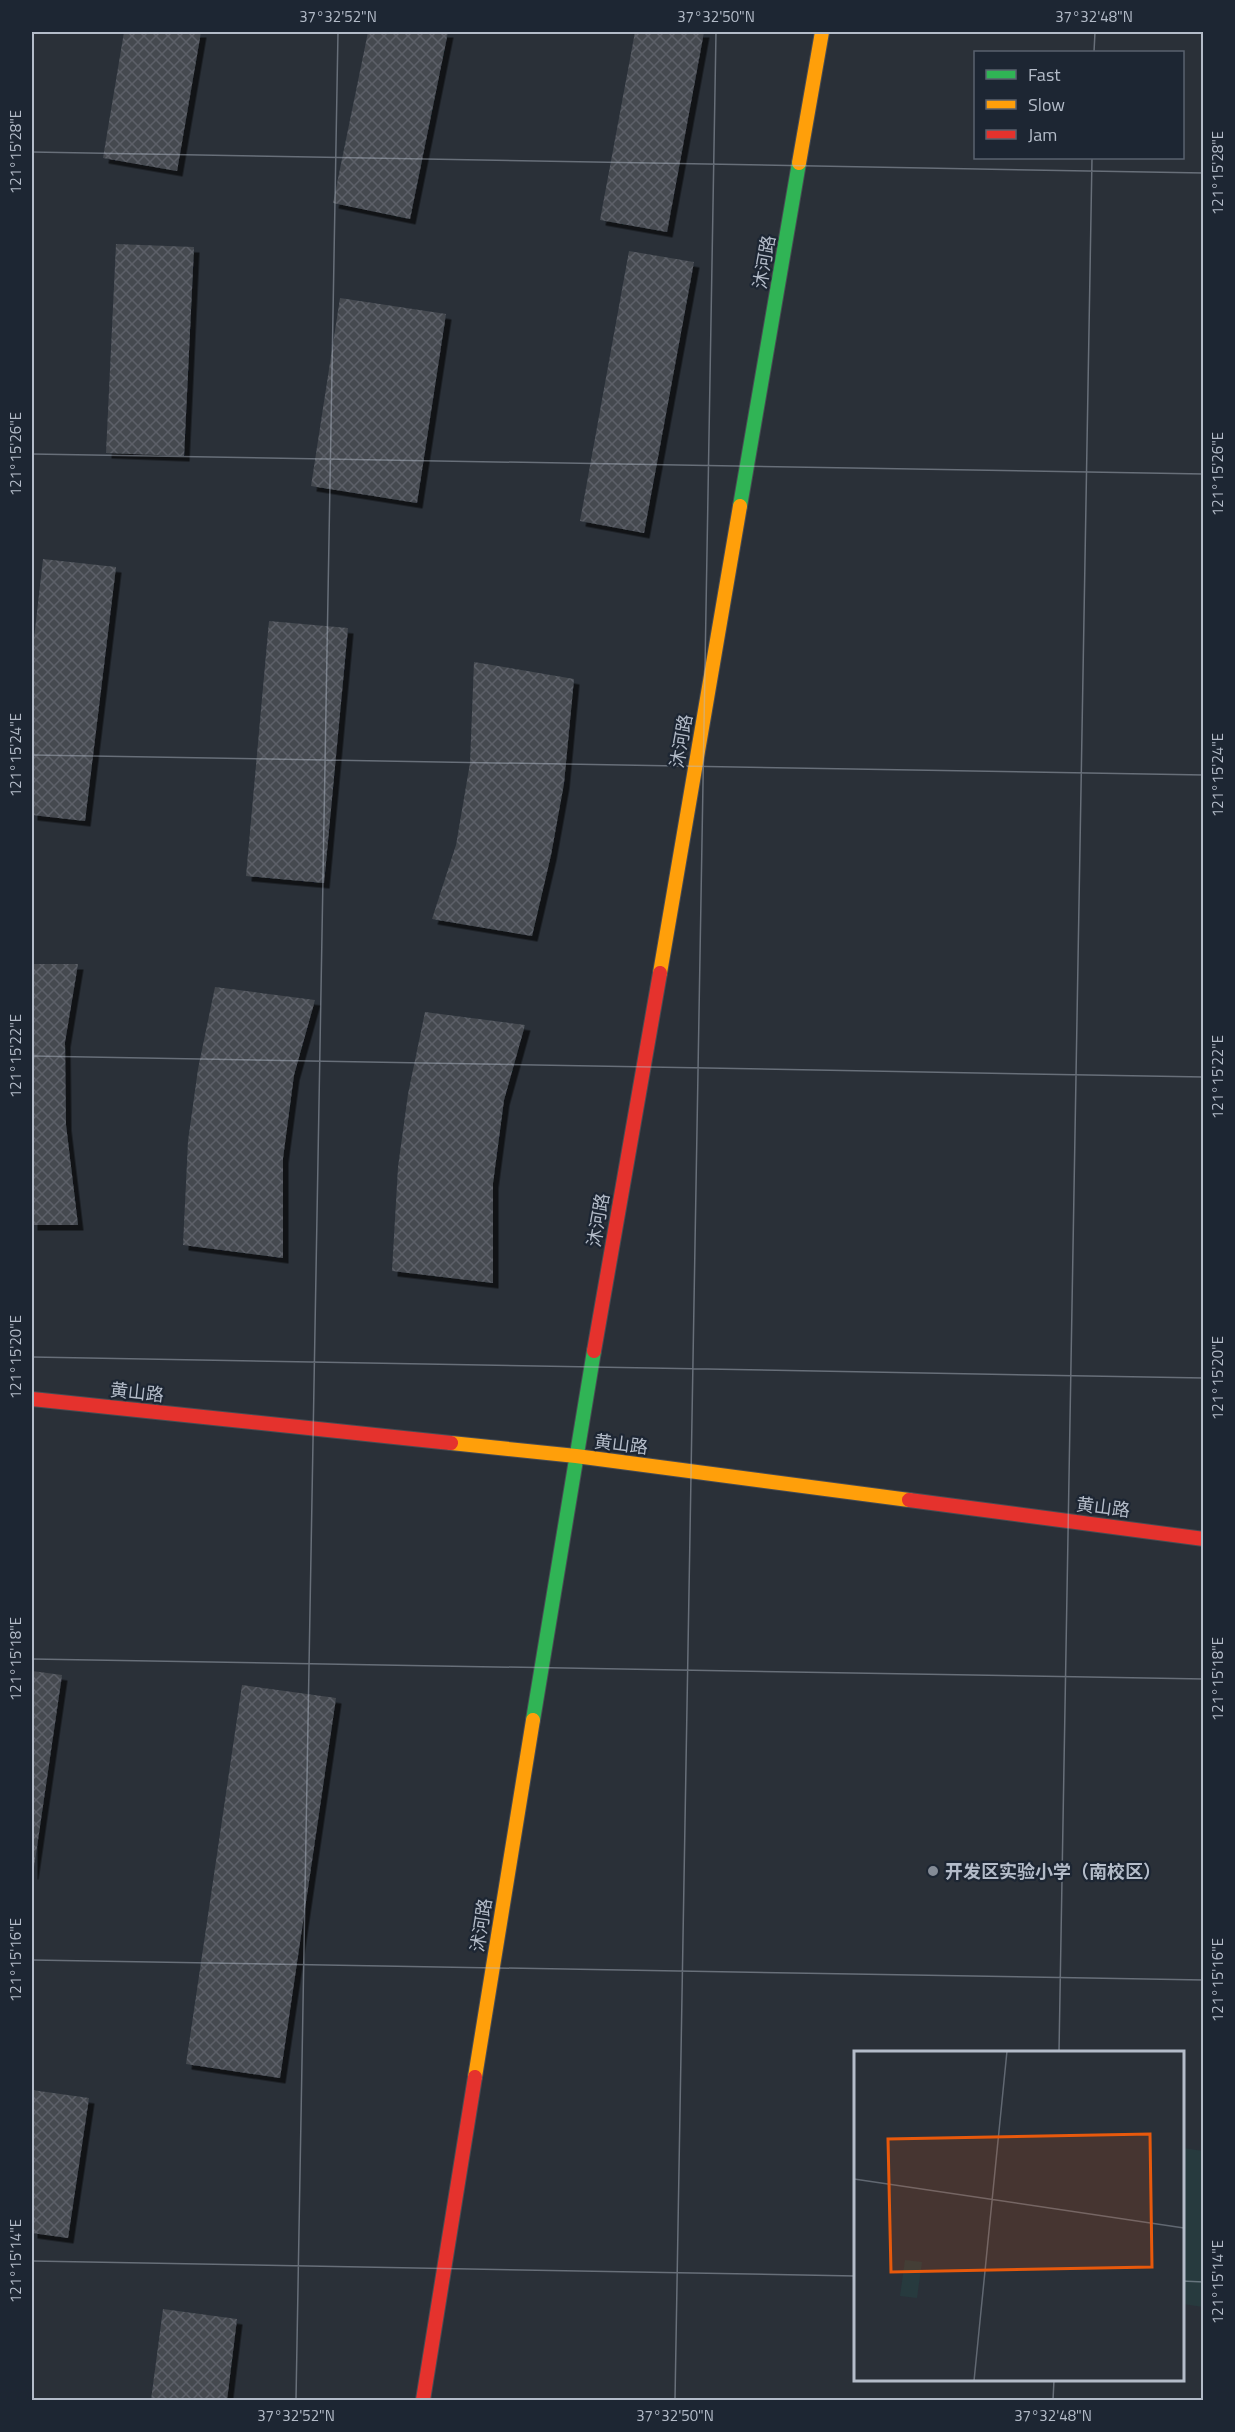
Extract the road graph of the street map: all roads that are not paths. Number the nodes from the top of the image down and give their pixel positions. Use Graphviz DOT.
graph roads {
  1 [pos="822,32"];
  2 [pos="32,1399"];
  3 [pos="576,1456"];
  4 [pos="1203,1539"];
  5 [pos="423,2400"];
  1 -- 3 [label="street, 沐河路"];
  2 -- 3 [label="street, 黄山路"];
  3 -- 4 [label="street, 黄山路"];
  3 -- 5 [label="street, 沭河路"];
}
